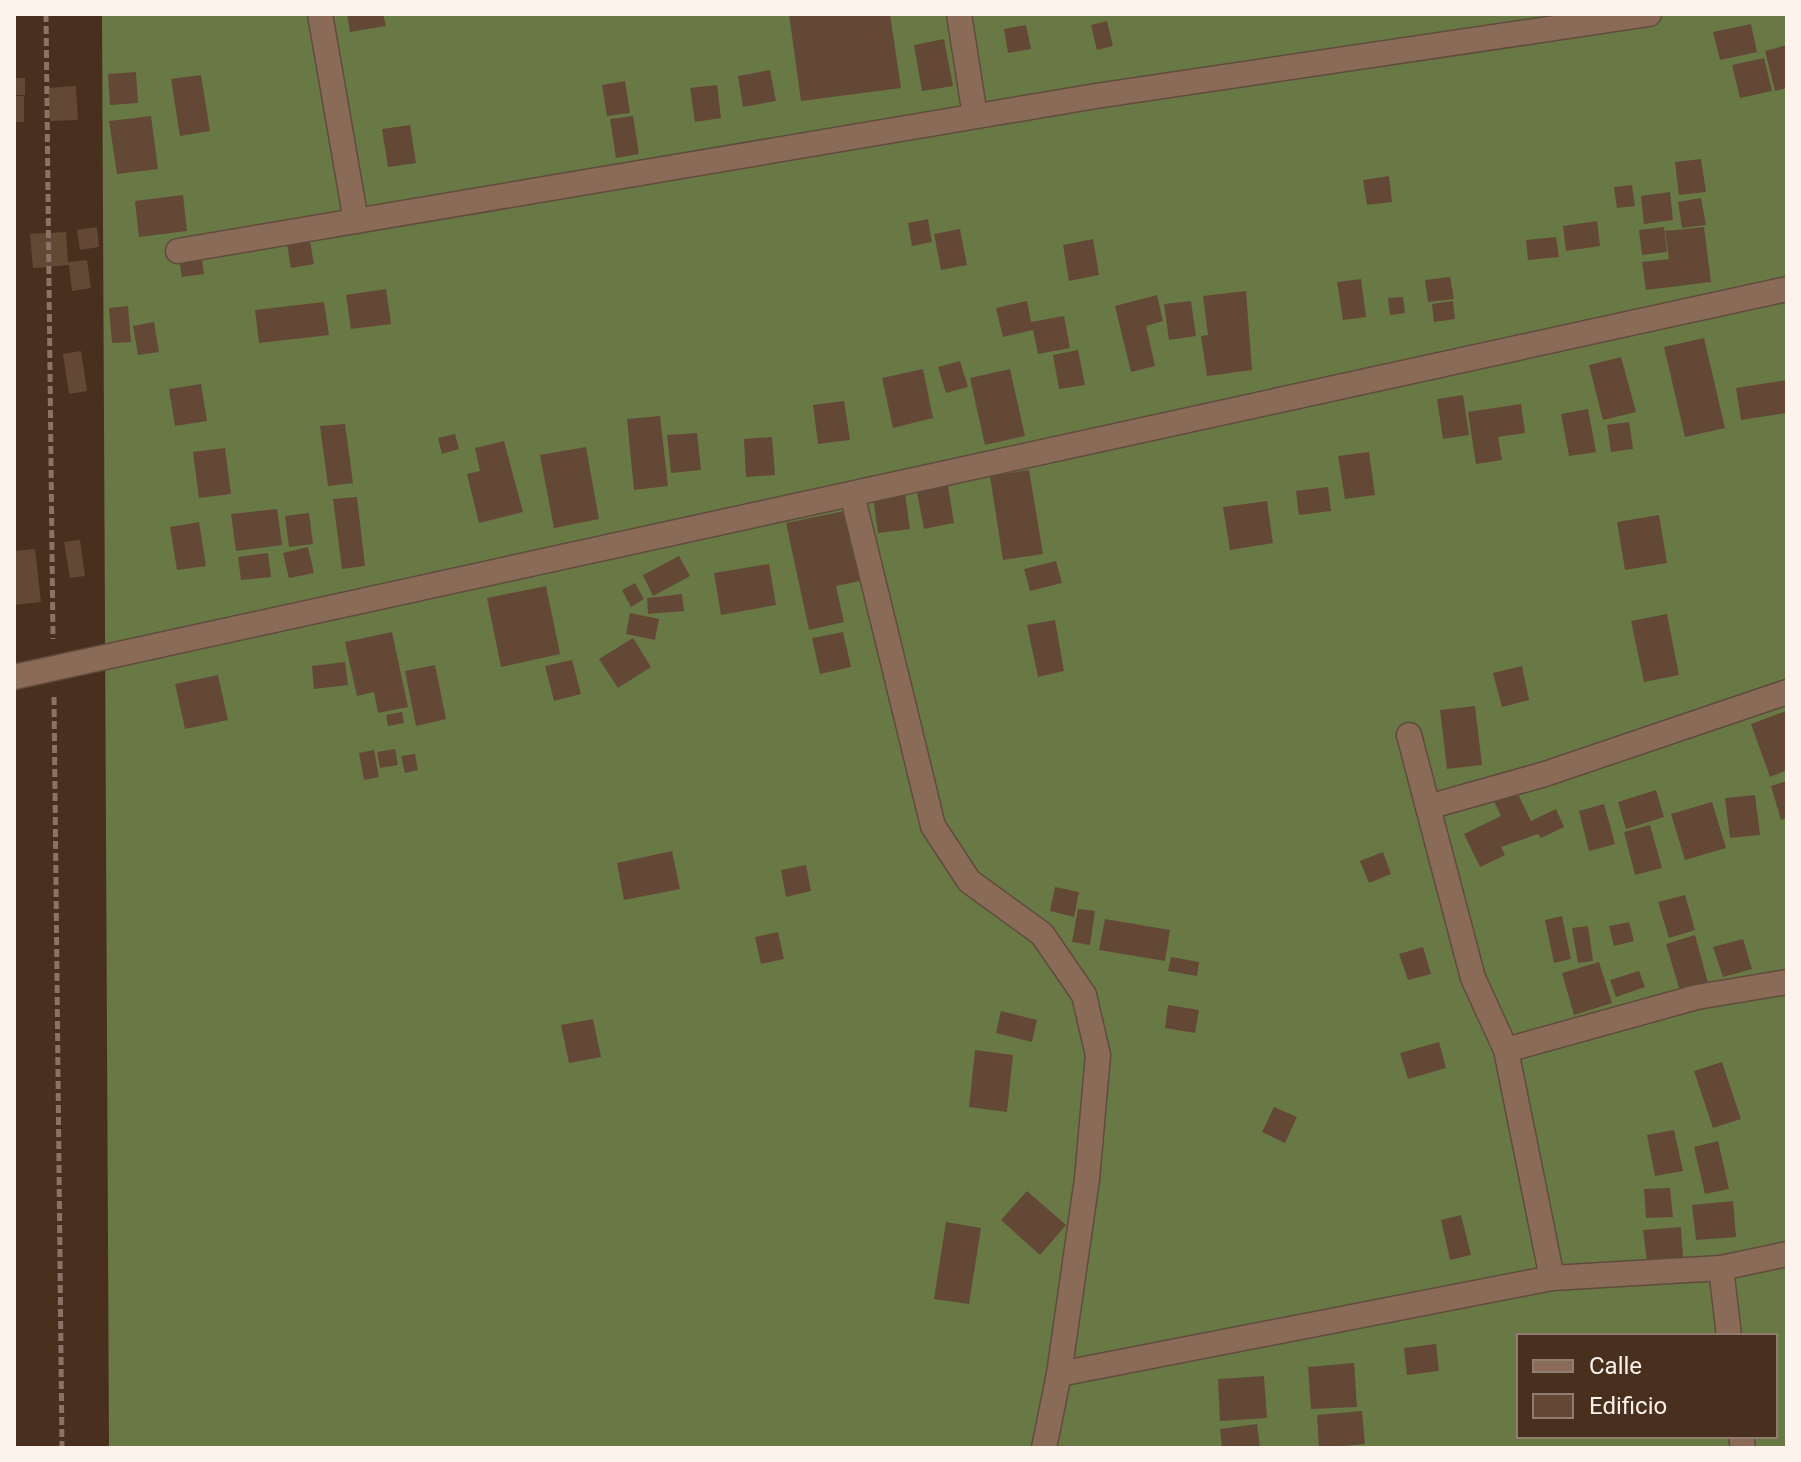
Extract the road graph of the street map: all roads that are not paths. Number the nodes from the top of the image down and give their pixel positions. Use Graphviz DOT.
graph roads {
  1 [pos="320,14"];
  2 [pos="959,14"];
  3 [pos="1649,14"];
  4 [pos="1611,16"];
  5 [pos="975,116"];
  6 [pos="356,221"];
  7 [pos="178,251"];
  8 [pos="1787,289"];
  9 [pos="852,494"];
  10 [pos="14,677"];
  11 [pos="1787,692"];
  12 [pos="1409,735"];
  13 [pos="1428,807"];
  14 [pos="1787,982"];
  15 [pos="1506,1050"];
  16 [pos="1787,1254"];
  17 [pos="1721,1268"];
  18 [pos="1552,1278"];
  19 [pos="1729,1334"];
  20 [pos="1059,1374"];
  21 [pos="1044,1448"];
  1 -- 6 [label="street"];
  2 -- 5 [label="street"];
  3 -- 4 [label="street"];
  4 -- 5 [label="street"];
  5 -- 6 [label="street"];
  6 -- 7 [label="street"];
  8 -- 9 [label="street"];
  9 -- 10 [label="street"];
  9 -- 20 [label="street"];
  11 -- 13 [label="street"];
  12 -- 13 [label="street"];
  13 -- 15 [label="street"];
  14 -- 15 [label="street"];
  15 -- 18 [label="street"];
  16 -- 17 [label="street"];
  17 -- 18 [label="street"];
  17 -- 19 [label="street"];
  18 -- 20 [label="street"];
  20 -- 21 [label="street"];
}
